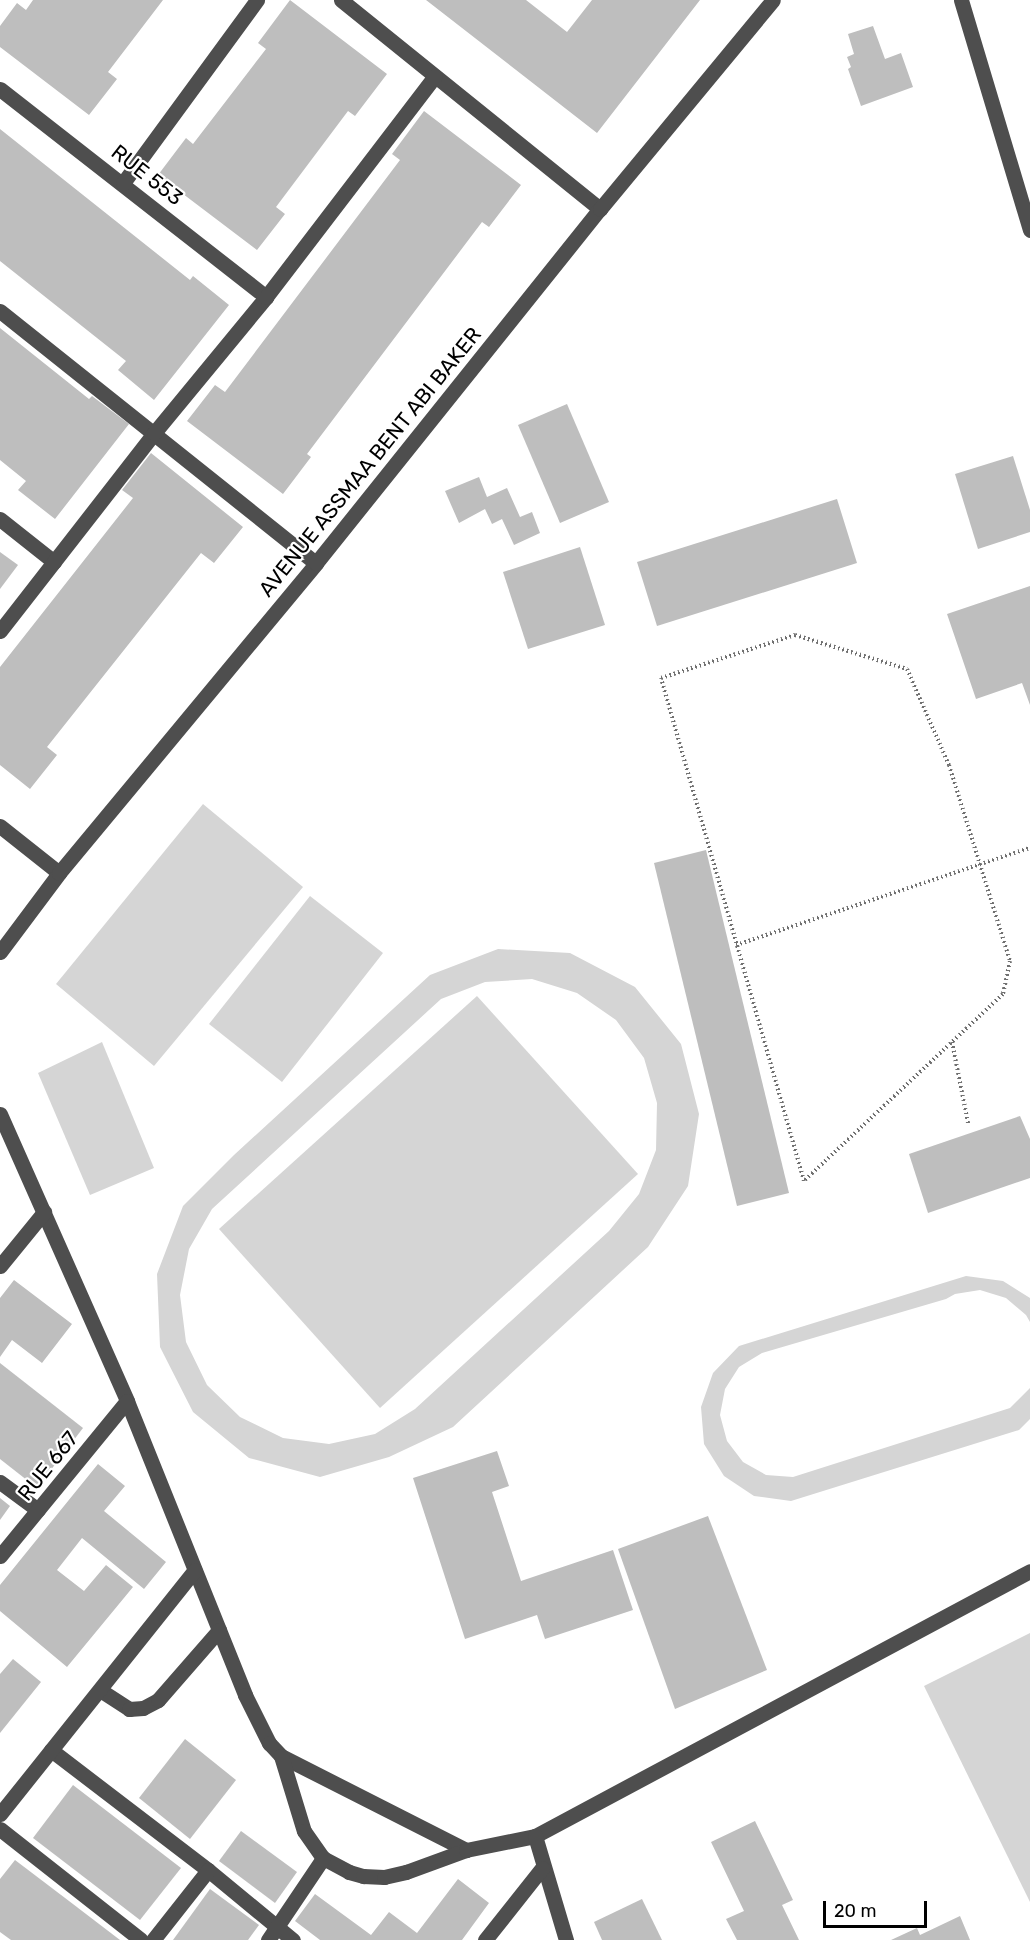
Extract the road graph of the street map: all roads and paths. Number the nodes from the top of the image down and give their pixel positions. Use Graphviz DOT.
graph roads {
  1 [pos="257,0"];
  2 [pos="341,0"];
  3 [pos="773,0"];
  4 [pos="961,0"];
  5 [pos="435,76"];
  6 [pos="0,89"];
  7 [pos="123,183"];
  8 [pos="600,209"];
  9 [pos="1030,230"];
  10 [pos="266,297"];
  11 [pos="0,311"];
  12 [pos="154,433"];
  13 [pos="0,519"];
  14 [pos="54,562"];
  15 [pos="316,563"];
  16 [pos="0,631"];
  17 [pos="0,826"];
  18 [pos="1030,848"];
  19 [pos="980,862"];
  20 [pos="59,873"];
  21 [pos="736,945"];
  22 [pos="0,952"];
  23 [pos="952,1042"];
  24 [pos="0,1114"];
  25 [pos="968,1123"];
  26 [pos="44,1212"];
  27 [pos="0,1266"];
  28 [pos="127,1401"];
  29 [pos="0,1482"];
  30 [pos="38,1510"];
  31 [pos="0,1556"];
  32 [pos="195,1570"];
  33 [pos="1030,1571"];
  34 [pos="219,1630"];
  35 [pos="99,1690"];
  36 [pos="51,1750"];
  37 [pos="281,1756"];
  38 [pos="3,1806"];
  39 [pos="0,1829"];
  40 [pos="535,1836"];
  41 [pos="466,1850"];
  42 [pos="323,1858"];
  43 [pos="542,1868"];
  44 [pos="208,1870"];
  45 [pos="278,1927"];
  46 [pos="141,1940"];
  47 [pos="153,1940"];
  48 [pos="268,1940"];
  49 [pos="293,1940"];
  50 [pos="485,1940"];
  51 [pos="566,1940"];
  1 -- 7 [label="street"];
  2 -- 5 [label="street"];
  3 -- 8 [label="street, AVENUE ASSMAA BENT ABI BAKER"];
  4 -- 9 [label="street"];
  5 -- 8 [label="street"];
  5 -- 10 [label="street"];
  6 -- 7 [label="street, RUE 553"];
  7 -- 10 [label="street, RUE 553"];
  8 -- 15 [label="street, AVENUE ASSMAA BENT ABI BAKER"];
  10 -- 12 [label="street"];
  11 -- 12 [label="street"];
  12 -- 14 [label="street"];
  12 -- 15 [label="street"];
  13 -- 14 [label="street"];
  14 -- 16 [label="street"];
  15 -- 20 [label="street, AVENUE ASSMAA BENT ABI BAKER"];
  17 -- 20 [label="street"];
  18 -- 19 [label="path"];
  19 -- 21 [label="path"];
  19 -- 21 [label="path"];
  19 -- 23 [label="path"];
  20 -- 22 [label="street, AVENUE ASSMAA BENT ABI BAKER"];
  21 -- 23 [label="path"];
  23 -- 25 [label="path"];
  24 -- 26 [label="street"];
  26 -- 27 [label="street"];
  26 -- 28 [label="street"];
  28 -- 30 [label="street, RUE 667"];
  28 -- 32 [label="street"];
  29 -- 30 [label="street"];
  30 -- 31 [label="street, RUE 667"];
  32 -- 34 [label="street"];
  32 -- 35 [label="street"];
  33 -- 40 [label="street"];
  34 -- 35 [label="street"];
  34 -- 37 [label="street"];
  35 -- 36 [label="street"];
  36 -- 38 [label="street"];
  36 -- 44 [label="street"];
  37 -- 41 [label="street"];
  37 -- 42 [label="street"];
  39 -- 46 [label="street"];
  40 -- 41 [label="street"];
  40 -- 43 [label="street"];
  41 -- 42 [label="street"];
  42 -- 45 [label="street"];
  43 -- 50 [label="street"];
  43 -- 51 [label="street"];
  44 -- 45 [label="street"];
  44 -- 47 [label="street"];
  45 -- 48 [label="street"];
  45 -- 49 [label="street"];
}
